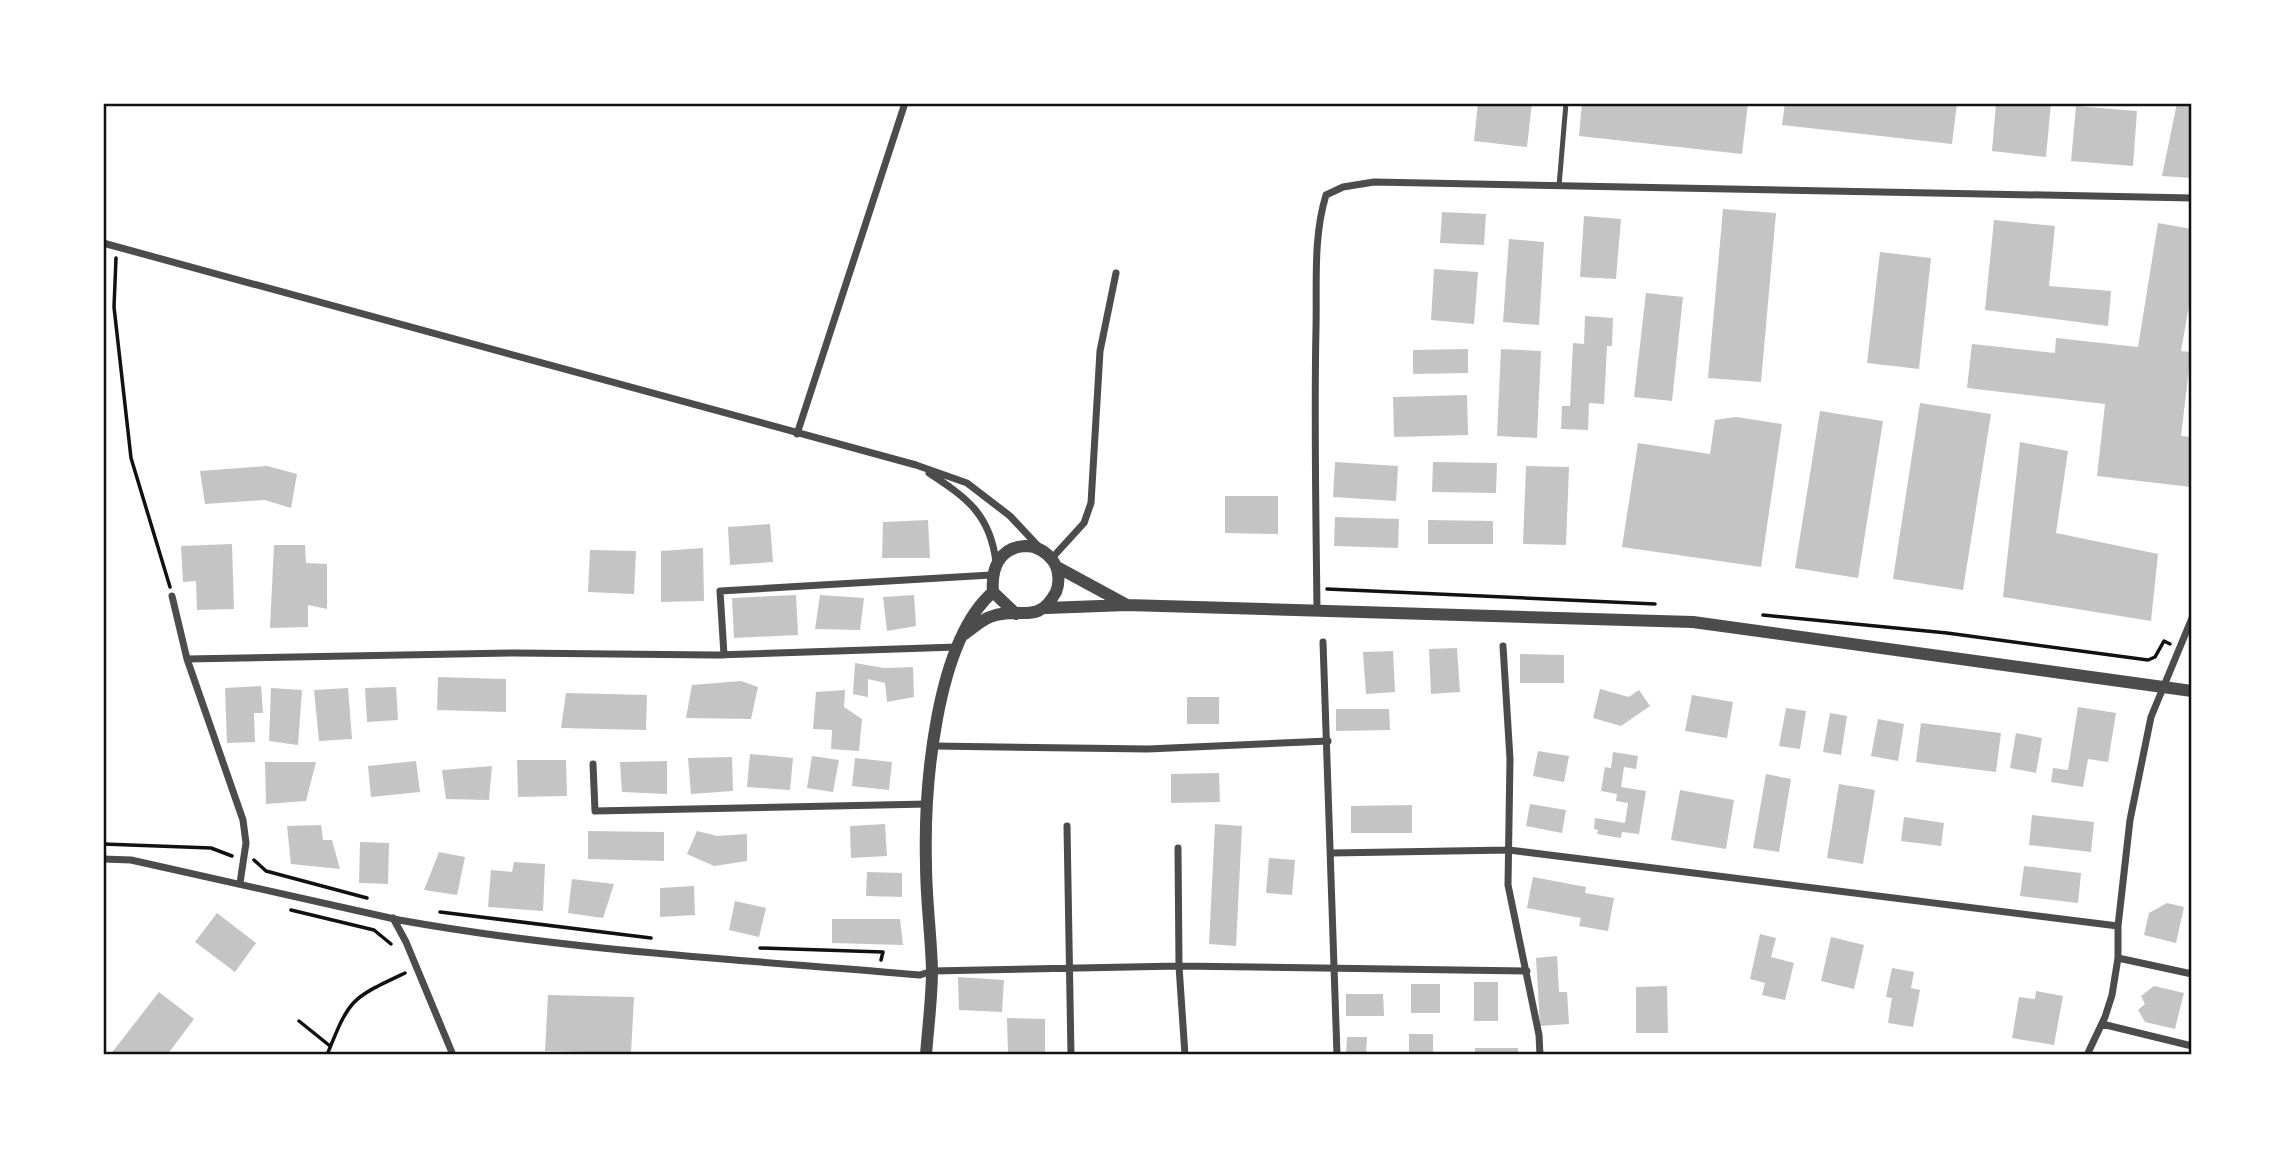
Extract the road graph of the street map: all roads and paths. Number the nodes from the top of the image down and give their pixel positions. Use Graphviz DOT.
graph roads {
  1 [pos="905,103"];
  2 [pos="1566,103"];
  3 [pos="1559,186"];
  4 [pos="2192,198"];
  5 [pos="103,243"];
  6 [pos="116,247"];
  7 [pos="1116,273"];
  8 [pos="797,434"];
  9 [pos="916,465"];
  10 [pos="1051,559"];
  11 [pos="996,562"];
  12 [pos="991,575"];
  13 [pos="1317,584"];
  14 [pos="993,592"];
  15 [pos="172,596"];
  16 [pos="1657,604"];
  17 [pos="1127,605"];
  18 [pos="1047,608"];
  19 [pos="1317,610"];
  20 [pos="1016,614"];
  21 [pos="1753,614"];
  22 [pos="2192,618"];
  23 [pos="958,642"];
  24 [pos="1323,642"];
  25 [pos="1503,646"];
  26 [pos="2178,648"];
  27 [pos="724,655"];
  28 [pos="187,659"];
  29 [pos="2161,686"];
  30 [pos="2192,691"];
  31 [pos="1328,741"];
  32 [pos="934,746"];
  33 [pos="593,764"];
  34 [pos="928,804"];
  35 [pos="1067,826"];
  36 [pos="103,844"];
  37 [pos="1178,849"];
  38 [pos="1509,850"];
  39 [pos="1332,853"];
  40 [pos="243,858"];
  41 [pos="103,859"];
  42 [pos="240,883"];
  43 [pos="369,899"];
  44 [pos="279,908"];
  45 [pos="429,911"];
  46 [pos="393,918"];
  47 [pos="2118,926"];
  48 [pos="655,939"];
  49 [pos="754,948"];
  50 [pos="395,953"];
  51 [pos="2118,958"];
  52 [pos="400,963"];
  53 [pos="1179,966"];
  54 [pos="1070,968"];
  55 [pos="1336,970"];
  56 [pos="879,971"];
  57 [pos="932,971"];
  58 [pos="1527,971"];
  59 [pos="2192,974"];
  60 [pos="299,1021"];
  61 [pos="2102,1024"];
  62 [pos="330,1046"];
  63 [pos="2192,1046"];
  64 [pos="327,1055"];
  65 [pos="453,1055"];
  66 [pos="926,1055"];
  67 [pos="1071,1055"];
  68 [pos="1185,1055"];
  69 [pos="1337,1055"];
  70 [pos="1540,1055"];
  71 [pos="2087,1055"];
  1 -- 8 [label="street"];
  2 -- 3 [label="lane"];
  3 -- 4 [label="street"];
  3 -- 13 [label="street"];
  5 -- 6 [label="street"];
  6 -- 8 [label="street"];
  6 -- 15 [label="path"];
  7 -- 10 [label="street"];
  8 -- 9 [label="street"];
  9 -- 10 [label="street"];
  9 -- 11 [label="street"];
  10 -- 11 [label="street"];
  10 -- 17 [label="street"];
  10 -- 18 [label="street"];
  11 -- 12 [label="street"];
  12 -- 14 [label="street"];
  12 -- 27 [label="street"];
  13 -- 16 [label="path"];
  13 -- 19 [label="street"];
  14 -- 20 [label="street"];
  14 -- 23 [label="street"];
  15 -- 28 [label="street"];
  17 -- 18 [label="street"];
  17 -- 19 [label="street"];
  18 -- 20 [label="street"];
  19 -- 29 [label="street"];
  20 -- 23 [label="street"];
  21 -- 26 [label="path"];
  22 -- 26 [label="street"];
  23 -- 27 [label="street"];
  23 -- 32 [label="street"];
  24 -- 31 [label="street"];
  25 -- 38 [label="street"];
  26 -- 29 [label="street"];
  27 -- 28 [label="street"];
  28 -- 40 [label="street"];
  29 -- 30 [label="street"];
  29 -- 47 [label="street"];
  31 -- 32 [label="street"];
  31 -- 39 [label="street"];
  32 -- 34 [label="street"];
  33 -- 34 [label="street"];
  34 -- 57 [label="street"];
  35 -- 54 [label="street"];
  36 -- 40 [label="path"];
  37 -- 53 [label="street"];
  38 -- 39 [label="street"];
  38 -- 47 [label="street"];
  38 -- 58 [label="street"];
  39 -- 55 [label="street"];
  40 -- 42 [label="street"];
  40 -- 43 [label="path"];
  41 -- 42 [label="street"];
  42 -- 46 [label="street"];
  44 -- 50 [label="path"];
  45 -- 48 [label="path"];
  46 -- 56 [label="street"];
  46 -- 65 [label="street"];
  47 -- 51 [label="street"];
  49 -- 56 [label="path"];
  51 -- 59 [label="street"];
  51 -- 61 [label="street"];
  52 -- 62 [label="path"];
  53 -- 54 [label="street"];
  53 -- 55 [label="street"];
  53 -- 68 [label="street"];
  54 -- 57 [label="street"];
  54 -- 67 [label="street"];
  55 -- 58 [label="street"];
  55 -- 69 [label="street"];
  56 -- 57 [label="street"];
  57 -- 66 [label="street"];
  58 -- 70 [label="street"];
  60 -- 62 [label="path"];
  61 -- 63 [label="street"];
  61 -- 71 [label="street"];
  62 -- 64 [label="path"];
}
